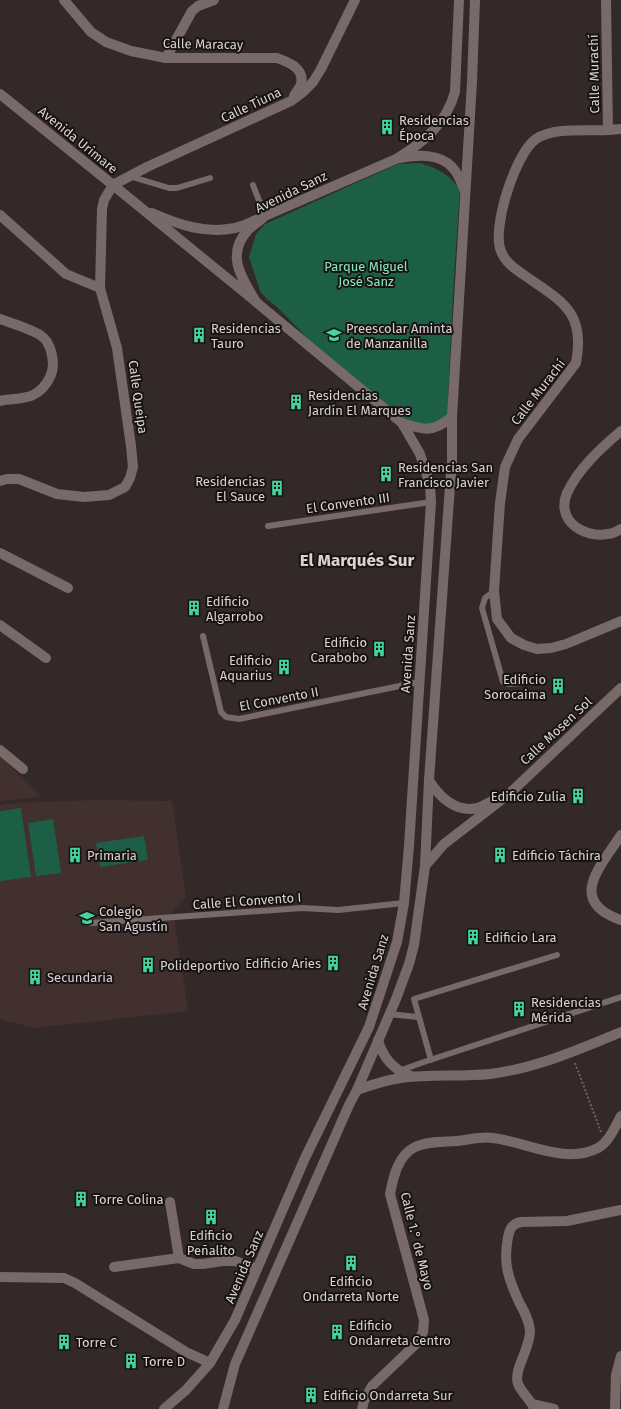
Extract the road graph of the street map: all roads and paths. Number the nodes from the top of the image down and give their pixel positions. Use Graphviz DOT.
graph roads {
  1 [pos="64,0"];
  2 [pos="214,0"];
  3 [pos="355,0"];
  4 [pos="459,0"];
  5 [pos="475,0"];
  6 [pos="606,0"];
  7 [pos="166,58"];
  8 [pos="0,94"];
  9 [pos="291,101"];
  10 [pos="621,129"];
  11 [pos="608,130"];
  12 [pos="396,159"];
  13 [pos="129,176"];
  14 [pos="210,178"];
  15 [pos="113,185"];
  16 [pos="253,186"];
  17 [pos="465,190"];
  18 [pos="140,207"];
  19 [pos="0,215"];
  20 [pos="265,216"];
  21 [pos="100,288"];
  22 [pos="256,302"];
  23 [pos="0,319"];
  24 [pos="0,401"];
  25 [pos="452,417"];
  26 [pos="402,423"];
  27 [pos="621,431"];
  28 [pos="0,481"];
  29 [pos="431,502"];
  30 [pos="268,526"];
  31 [pos="621,529"];
  32 [pos="0,553"];
  33 [pos="68,588"];
  34 [pos="494,592"];
  35 [pos="621,621"];
  36 [pos="0,625"];
  37 [pos="203,636"];
  38 [pos="46,658"];
  39 [pos="419,682"];
  40 [pos="523,683"];
  41 [pos="621,688"];
  42 [pos="0,750"];
  43 [pos="23,769"];
  44 [pos="429,780"];
  45 [pos="509,794"];
  46 [pos="621,836"];
  47 [pos="425,866"];
  48 [pos="404,903"];
  49 [pos="621,920"];
  50 [pos="91,923"];
  51 [pos="557,955"];
  52 [pos="621,997"];
  53 [pos="389,1014"];
  54 [pos="418,1017"];
  55 [pos="621,1032"];
  56 [pos="378,1040"];
  57 [pos="571,1053"];
  58 [pos="431,1060"];
  59 [pos="399,1071"];
  60 [pos="415,1077"];
  61 [pos="357,1090"];
  62 [pos="621,1116"];
  63 [pos="605,1142"];
  64 [pos="170,1202"];
  65 [pos="621,1210"];
  66 [pos="179,1258"];
  67 [pos="114,1267"];
  68 [pos="257,1269"];
  69 [pos="0,1277"];
  70 [pos="621,1356"];
  71 [pos="210,1363"];
  72 [pos="170,1407"];
  73 [pos="533,1407"];
  74 [pos="223,1409"];
  75 [pos="362,1409"];
  76 [pos="554,1409"];
  77 [pos="615,1409"];
  1 -- 7 [label="street, Calle Maracay"];
  2 -- 7 [label="street"];
  3 -- 9 [label="street, Calle Tiuna"];
  4 -- 12 [label="street, Avenida Sanz"];
  5 -- 17 [label="street, Avenida Sanz"];
  6 -- 11 [label="street, Calle Murachí"];
  7 -- 9 [label="street, Calle Maracay"];
  8 -- 15 [label="street, Avenida Urimare"];
  9 -- 13 [label="street, Calle Tiuna"];
  10 -- 11 [label="street"];
  11 -- 34 [label="street, Calle Murachí"];
  12 -- 17 [label="street, Avenida Sanz"];
  12 -- 20 [label="street, Avenida Sanz"];
  13 -- 14 [label="lane"];
  13 -- 15 [label="street, Calle Tiuna"];
  15 -- 18 [label="street, Avenida Urimare"];
  15 -- 21 [label="street, Calle Queipa"];
  16 -- 20 [label="lane"];
  17 -- 25 [label="street, Avenida Sanz"];
  18 -- 20 [label="street, Avenida Urimare"];
  18 -- 22 [label="street, Avenida Urimare"];
  19 -- 21 [label="street"];
  20 -- 22 [label="street, Avenida Sanz"];
  21 -- 28 [label="street, Calle Queipa"];
  22 -- 26 [label="street, Avenida Sanz"];
  23 -- 24 [label="street"];
  25 -- 26 [label="street, Avenida Sanz"];
  25 -- 44 [label="street, Avenida Sanz"];
  26 -- 29 [label="street, Avenida Sanz"];
  27 -- 31 [label="street"];
  29 -- 30 [label="lane, El Convento III"];
  29 -- 39 [label="street, Avenida Sanz"];
  32 -- 33 [label="street"];
  34 -- 35 [label="street, Calle Murachí"];
  34 -- 40 [label="lane"];
  36 -- 38 [label="street"];
  37 -- 39 [label="lane, El Convento II"];
  39 -- 48 [label="street, Avenida Sanz"];
  41 -- 45 [label="street, Calle Mosen Sol"];
  42 -- 43 [label="street"];
  44 -- 45 [label="street, Calle Mosen Sol"];
  44 -- 47 [label="street, Avenida Sanz"];
  45 -- 47 [label="street, Calle Mosen Sol"];
  46 -- 49 [label="street"];
  47 -- 53 [label="street, Avenida Sanz"];
  48 -- 50 [label="lane, Calle El Convento I"];
  48 -- 68 [label="street, Avenida Sanz"];
  51 -- 54 [label="lane"];
  52 -- 58 [label="lane"];
  53 -- 54 [label="lane"];
  53 -- 56 [label="street, Avenida Sanz"];
  54 -- 58 [label="lane"];
  55 -- 57 [label="street"];
  56 -- 59 [label="street"];
  56 -- 61 [label="street, Avenida Sanz"];
  57 -- 60 [label="street"];
  57 -- 63 [label="path"];
  58 -- 59 [label="lane"];
  59 -- 60 [label="street"];
  60 -- 61 [label="street"];
  61 -- 74 [label="street, Avenida Sanz"];
  62 -- 63 [label="street"];
  63 -- 75 [label="street, Calle 1.° de Mayo"];
  64 -- 66 [label="street"];
  65 -- 73 [label="street"];
  66 -- 67 [label="street"];
  66 -- 68 [label="street"];
  68 -- 71 [label="street, Avenida Sanz"];
  69 -- 71 [label="street"];
  70 -- 77 [label="street"];
  71 -- 72 [label="street, Avenida Sanz"];
  73 -- 76 [label="street"];
}
